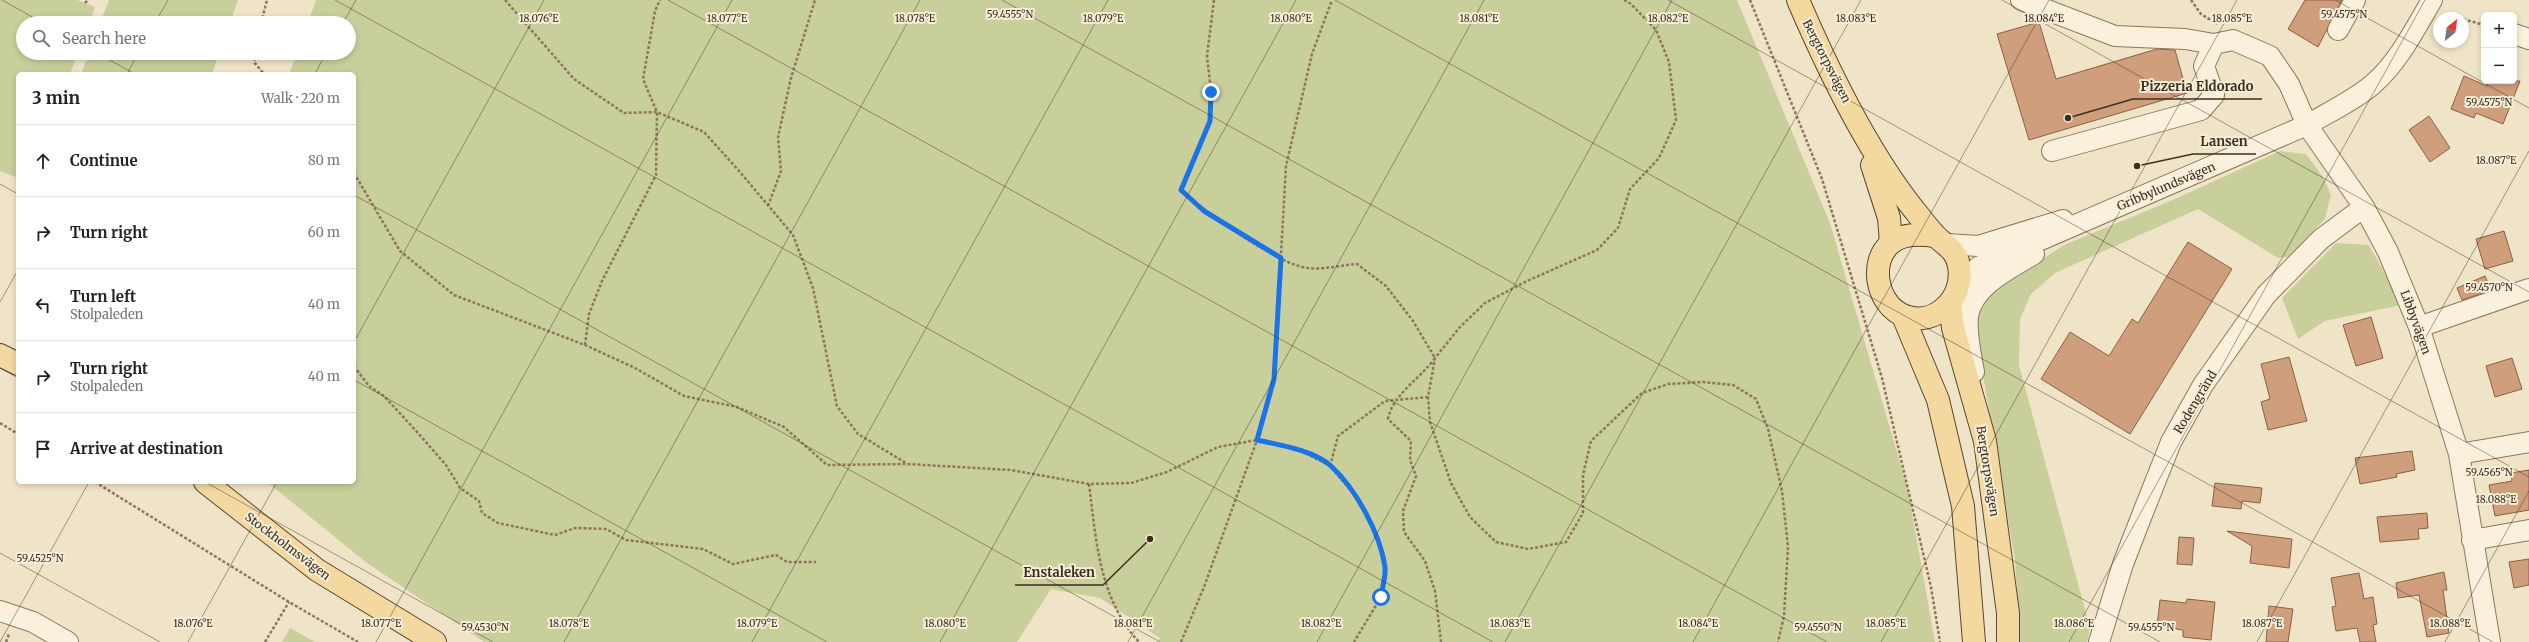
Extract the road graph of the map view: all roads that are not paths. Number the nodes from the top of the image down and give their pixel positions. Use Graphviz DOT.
graph roads {
  1 [pos="1798,0"];
  2 [pos="2022,0"];
  3 [pos="2355,0"];
  4 [pos="2432,0"];
  5 [pos="2338,30"];
  6 [pos="2517,35"];
  7 [pos="2529,39"];
  8 [pos="2214,44"];
  9 [pos="1857,121"];
  10 [pos="2307,125"];
  11 [pos="2052,151"];
  12 [pos="2364,207"];
  13 [pos="2101,214"];
  14 [pos="1941,240"];
  15 [pos="1891,243"];
  16 [pos="2529,288"];
  17 [pos="1954,297"];
  18 [pos="1903,316"];
  19 [pos="2419,326"];
  20 [pos="0,355"];
  21 [pos="16,363"];
  22 [pos="1985,441"];
  23 [pos="2529,442"];
  24 [pos="2459,454"];
  25 [pos="208,484"];
  26 [pos="2529,530"];
  27 [pos="2472,540"];
  28 [pos="0,611"];
  29 [pos="68,642"];
  30 [pos="435,642"];
  31 [pos="1974,642"];
  32 [pos="2008,642"];
  33 [pos="2099,642"];
  34 [pos="2490,642"];
  1 -- 9 [label="main road, Bergtorpsvägen"];
  2 -- 8 [label="street"];
  3 -- 5 [label="street"];
  4 -- 10 [label="street, Gribbylundsvägen"];
  6 -- 7 [label="street"];
  8 -- 10 [label="street, Libbyvägen"];
  8 -- 11 [label="street"];
  9 -- 14 [label="main road, Bergtorpsvägen"];
  9 -- 15 [label="main road, Bergtorpsvägen"];
  10 -- 12 [label="street, Libbyvägen"];
  10 -- 13 [label="street, Gribbylundsvägen"];
  12 -- 19 [label="street, Libbyvägen"];
  12 -- 33 [label="street, Rodengränd"];
  13 -- 14 [label="street, Gribbylundsvägen"];
  13 -- 17 [label="street, Gribbylundsvägen"];
  13 -- 22 [label="street"];
  14 -- 15 [label="main road"];
  14 -- 17 [label="main road, Bergtorpsvägen"];
  15 -- 18 [label="main road"];
  16 -- 19 [label="street"];
  17 -- 18 [label="main road"];
  17 -- 22 [label="main road, Bergtorpsvägen"];
  18 -- 31 [label="main road"];
  19 -- 24 [label="street, Libbyvägen"];
  20 -- 21 [label="main road"];
  22 -- 32 [label="main road, Bergtorpsvägen"];
  23 -- 24 [label="street"];
  24 -- 27 [label="street, Libbyvägen"];
  25 -- 30 [label="main road, Stockholmsvägen"];
  26 -- 27 [label="street"];
  27 -- 34 [label="street, Libbyvägen"];
  28 -- 29 [label="street"];
}
